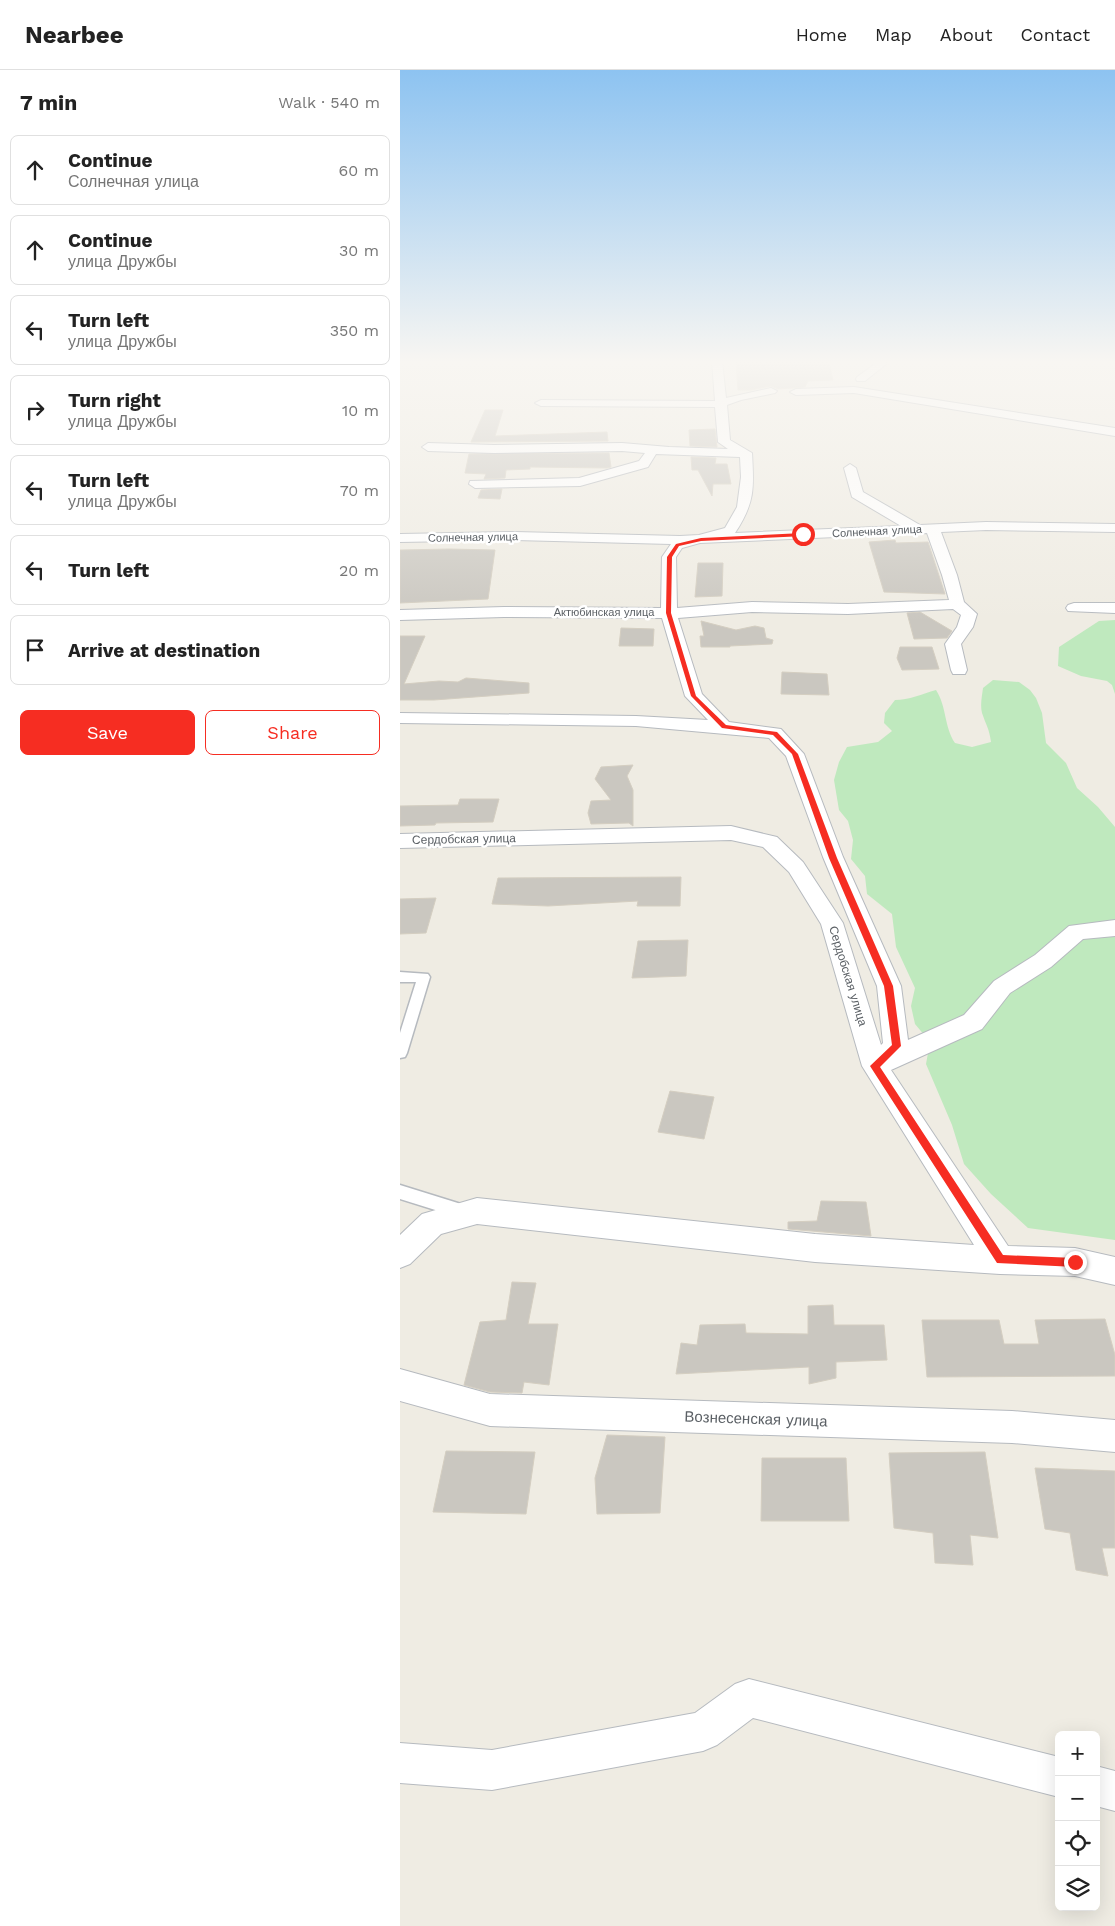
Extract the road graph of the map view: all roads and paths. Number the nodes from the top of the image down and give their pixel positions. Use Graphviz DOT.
graph roads {
  1 [pos="448,448"];
  2 [pos="583,448"];
  3 [pos="632,448"];
  4 [pos="735,448"];
  5 [pos="653,449"];
  6 [pos="746,453"];
  7 [pos="850,468"];
  8 [pos="475,484"];
  9 [pos="742,510"];
  10 [pos="1115,528"];
  11 [pos="916,529"];
  12 [pos="933,529"];
  13 [pos="803,534"];
  14 [pos="400,538"];
  15 [pos="701,539"];
  16 [pos="957,604"];
  17 [pos="1074,608"];
  18 [pos="1115,608"];
  19 [pos="669,613"];
  20 [pos="400,615"];
  21 [pos="959,670"];
  22 [pos="400,718"];
  23 [pos="724,727"];
  24 [pos="400,841"];
  25 [pos="1115,928"];
  26 [pos="400,977"];
  27 [pos="400,1053"];
  28 [pos="875,1066"];
  29 [pos="400,1192"];
  30 [pos="468,1214"];
  31 [pos="403,1248"];
  32 [pos="1000,1260"];
  33 [pos="1115,1271"];
  34 [pos="400,1385"];
  35 [pos="1115,1436"];
  36 [pos="400,1763"];
  37 [pos="1055,1776"];
  38 [pos="1100,1787"];
  39 [pos="1115,1791"];
  1 -- 2 [label="street"];
  3 -- 5 [label="street"];
  4 -- 6 [label="street"];
  5 -- 6 [label="street"];
  5 -- 8 [label="street"];
  6 -- 9 [label="street"];
  7 -- 11 [label="street"];
  9 -- 13 [label="street"];
  9 -- 15 [label="street"];
  10 -- 12 [label="street, Солнечная улица"];
  11 -- 12 [label="street, Солнечная улица"];
  11 -- 13 [label="street, Солнечная улица"];
  12 -- 16 [label="street"];
  13 -- 15 [label="street, Солнечная улица"];
  14 -- 15 [label="street, Солнечная улица"];
  15 -- 19 [label="street"];
  16 -- 19 [label="street, Актюбинская улица"];
  16 -- 21 [label="street"];
  17 -- 18 [label="street"];
  19 -- 20 [label="street, Актюбинская улица"];
  19 -- 23 [label="street"];
  22 -- 23 [label="street"];
  23 -- 28 [label="street"];
  24 -- 28 [label="street, Сердобская улица"];
  25 -- 28 [label="street"];
  26 -- 27 [label="lane"];
  28 -- 32 [label="street, Сердобская улица"];
  29 -- 30 [label="lane"];
  30 -- 31 [label="street"];
  30 -- 32 [label="street"];
  32 -- 33 [label="street"];
  34 -- 35 [label="street, Вознесенская улица"];
  36 -- 37 [label="street"];
  38 -- 39 [label="street"];
}
